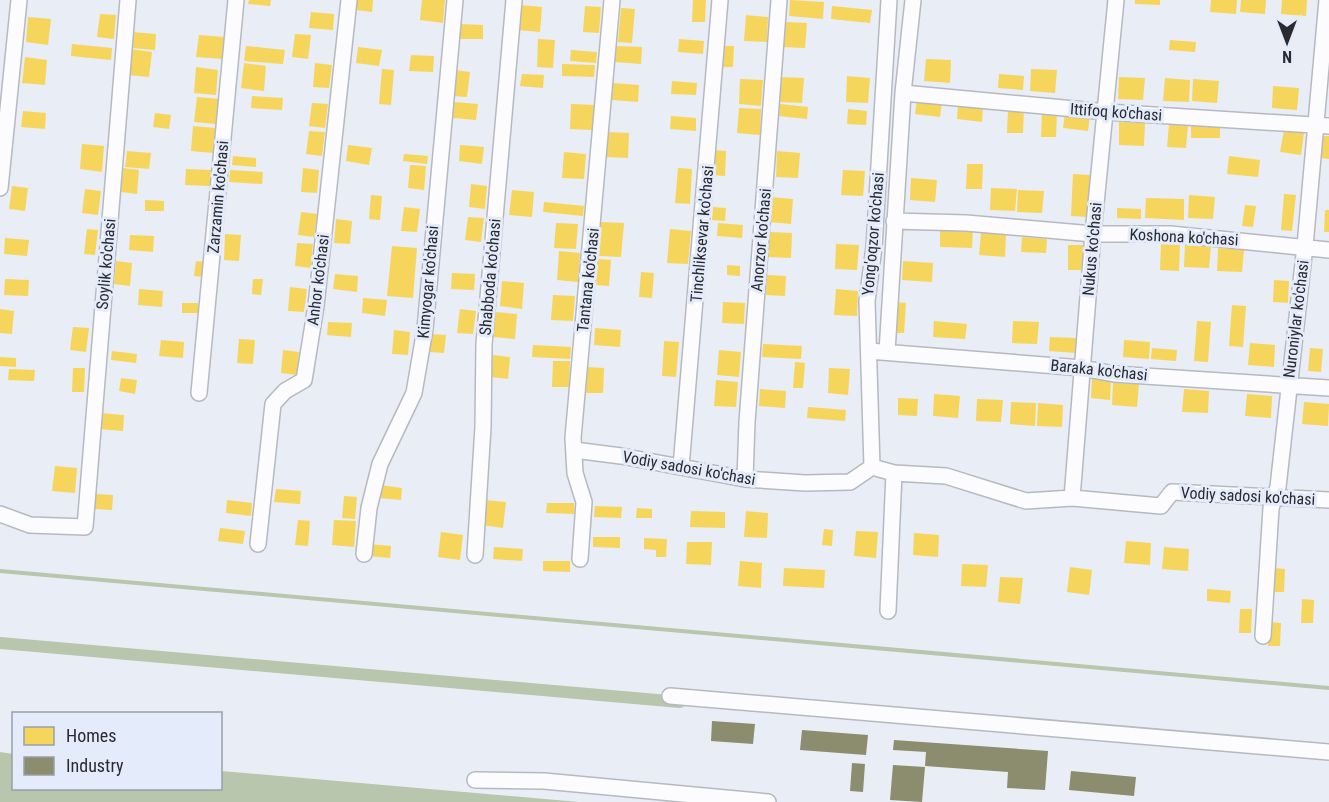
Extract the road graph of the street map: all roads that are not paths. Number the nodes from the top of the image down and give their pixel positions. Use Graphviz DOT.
graph roads {
  1 [pos="19,0"];
  2 [pos="128,0"];
  3 [pos="236,0"];
  4 [pos="349,0"];
  5 [pos="455,0"];
  6 [pos="514,0"];
  7 [pos="612,0"];
  8 [pos="720,0"];
  9 [pos="779,0"];
  10 [pos="889,0"];
  11 [pos="913,0"];
  12 [pos="1116,0"];
  13 [pos="1328,0"];
  14 [pos="903,93"];
  15 [pos="1107,112"];
  16 [pos="1323,125"];
  17 [pos="0,188"];
  18 [pos="894,221"];
  19 [pos="1093,234"];
  20 [pos="1305,246"];
  21 [pos="1329,250"];
  22 [pos="868,351"];
  23 [pos="887,352"];
  24 [pos="1082,368"];
  25 [pos="1287,386"];
  26 [pos="1329,388"];
  27 [pos="199,393"];
  28 [pos="573,450"];
  29 [pos="681,467"];
  30 [pos="872,467"];
  31 [pos="894,473"];
  32 [pos="745,479"];
  33 [pos="1276,496"];
  34 [pos="1072,498"];
  35 [pos="1329,500"];
  36 [pos="0,514"];
  37 [pos="258,544"];
  38 [pos="364,555"];
  39 [pos="475,555"];
  40 [pos="580,559"];
  41 [pos="888,611"];
  42 [pos="1263,636"];
  43 [pos="670,696"];
  44 [pos="1329,752"];
  45 [pos="474,780"];
  46 [pos="768,802"];
  1 -- 17 [label="street"];
  2 -- 36 [label="street, Soylik ko'chasi"];
  3 -- 27 [label="street, Zarzamin ko'chasi"];
  4 -- 37 [label="street, Anhor ko'chasi"];
  5 -- 38 [label="street, Kimyogar ko'chasi"];
  6 -- 39 [label="street, Shabboda ko'chasi"];
  7 -- 28 [label="street, Tantana ko'chasi"];
  8 -- 29 [label="street, Tinchliksevar ko'chasi"];
  9 -- 32 [label="street, Anorzor ko'chasi"];
  10 -- 22 [label="street, Yong'oqzor ko'chasi"];
  11 -- 14 [label="street"];
  12 -- 15 [label="street, Nukus ko'chasi"];
  13 -- 16 [label="street, Nuroniylar ko'chasi"];
  14 -- 15 [label="street, Ittifoq ko'chasi"];
  14 -- 18 [label="street"];
  15 -- 16 [label="street, Ittifoq ko'chasi"];
  15 -- 19 [label="street, Nukus ko'chasi"];
  16 -- 20 [label="street, Nuroniylar ko'chasi"];
  18 -- 19 [label="street, Koshona ko'chasi"];
  18 -- 23 [label="street"];
  19 -- 20 [label="street, Koshona ko'chasi"];
  19 -- 24 [label="street, Nukus ko'chasi"];
  20 -- 21 [label="street, Koshona ko'chasi"];
  20 -- 25 [label="street, Nuroniylar ko'chasi"];
  22 -- 23 [label="street, Baraka ko'chasi"];
  22 -- 30 [label="street, Yong'oqzor ko'chasi"];
  23 -- 24 [label="street, Baraka ko'chasi"];
  24 -- 25 [label="street, Baraka ko'chasi"];
  24 -- 34 [label="street, Nukus ko'chasi"];
  25 -- 26 [label="street, Baraka ko'chasi"];
  25 -- 33 [label="street, Nuroniylar ko'chasi"];
  28 -- 29 [label="street, Vodiy sadosi ko'chasi"];
  28 -- 40 [label="street, Tantana ko'chasi"];
  29 -- 32 [label="street, Vodiy sadosi ko'chasi"];
  30 -- 31 [label="street, Vodiy sadosi ko'chasi"];
  30 -- 32 [label="street, Vodiy sadosi ko'chasi"];
  31 -- 34 [label="street, Vodiy sadosi ko'chasi"];
  31 -- 41 [label="street"];
  33 -- 34 [label="street, Vodiy sadosi ko'chasi"];
  33 -- 35 [label="street, Vodiy sadosi ko'chasi"];
  33 -- 42 [label="street, Nuroniylar ko'chasi"];
  43 -- 44 [label="street"];
  45 -- 46 [label="street"];
}
